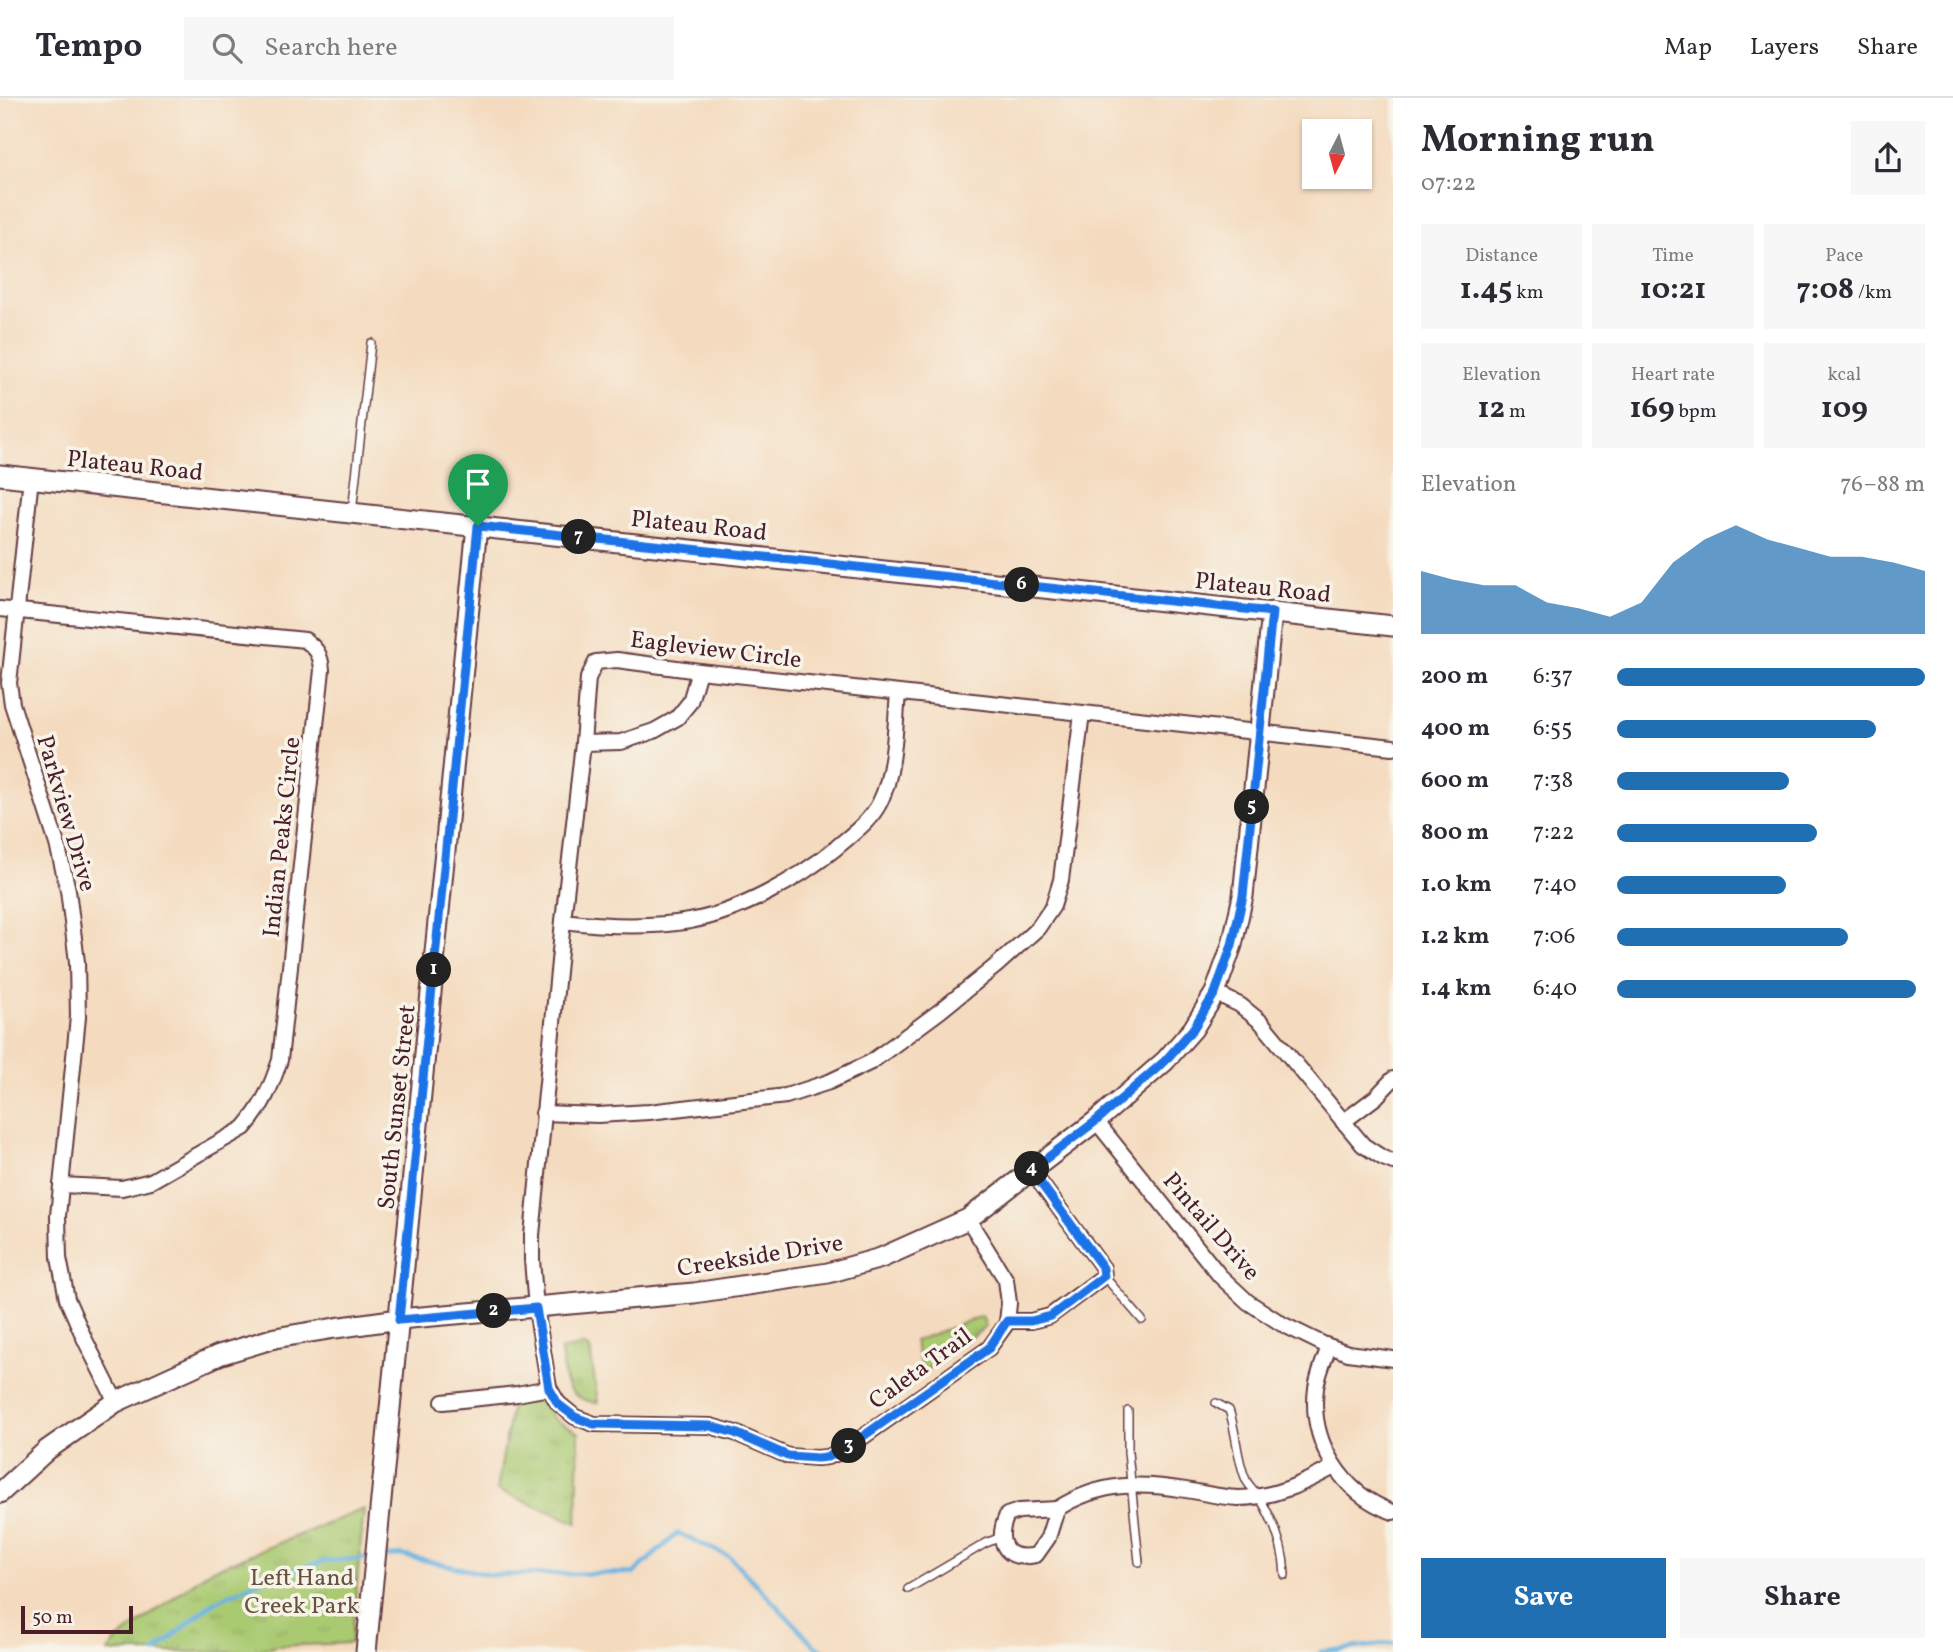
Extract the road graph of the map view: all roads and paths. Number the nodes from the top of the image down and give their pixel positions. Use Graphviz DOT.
graph roads {
  1 [pos="371,343"];
  2 [pos="0,475"];
  3 [pos="31,478"];
  4 [pos="352,513"];
  5 [pos="478,526"];
  6 [pos="0,609"];
  7 [pos="16,610"];
  8 [pos="1272,612"];
  9 [pos="1393,626"];
  10 [pos="699,671"];
  11 [pos="898,693"];
  12 [pos="1082,713"];
  13 [pos="1259,731"];
  14 [pos="583,743"];
  15 [pos="1393,747"];
  16 [pos="563,921"];
  17 [pos="1215,993"];
  18 [pos="1393,1079"];
  19 [pos="543,1113"];
  20 [pos="1096,1121"];
  21 [pos="1343,1122"];
  22 [pos="1393,1162"];
  23 [pos="1031,1170"];
  24 [pos="61,1185"];
  25 [pos="968,1219"];
  26 [pos="1104,1276"];
  27 [pos="536,1308"];
  28 [pos="399,1320"];
  29 [pos="1142,1320"];
  30 [pos="1007,1321"];
  31 [pos="1329,1347"];
  32 [pos="1393,1359"];
  33 [pos="549,1388"];
  34 [pos="116,1402"];
  35 [pos="443,1402"];
  36 [pos="1216,1403"];
  37 [pos="1128,1411"];
  38 [pos="1334,1467"];
  39 [pos="1131,1485"];
  40 [pos="0,1493"];
  41 [pos="1258,1496"];
  42 [pos="1057,1510"];
  43 [pos="1393,1513"];
  44 [pos="1002,1536"];
  45 [pos="1139,1562"];
  46 [pos="1285,1575"];
  47 [pos="908,1589"];
  48 [pos="366,1652"];
  1 -- 4 [label="lane"];
  2 -- 3 [label="street, Plateau Road"];
  3 -- 4 [label="street, Plateau Road"];
  3 -- 7 [label="street, Parkview Drive"];
  4 -- 5 [label="street, Plateau Road"];
  5 -- 8 [label="street, Plateau Road"];
  5 -- 28 [label="street, South Sunset Street"];
  6 -- 7 [label="street"];
  7 -- 24 [label="street, Parkview Drive"];
  7 -- 24 [label="street, Indian Peaks Circle"];
  8 -- 9 [label="street, Plateau Road"];
  8 -- 13 [label="street, Creekside Drive"];
  10 -- 11 [label="street, Eagleview Circle"];
  10 -- 14 [label="street"];
  10 -- 14 [label="street, Eagleview Circle"];
  11 -- 12 [label="street, Eagleview Circle"];
  11 -- 16 [label="street"];
  12 -- 13 [label="street, Eagleview Circle"];
  12 -- 19 [label="street"];
  13 -- 15 [label="street, Eagleview Circle"];
  13 -- 17 [label="street, Creekside Drive"];
  14 -- 16 [label="street, Eagleview Circle"];
  16 -- 19 [label="street, Eagleview Circle"];
  17 -- 20 [label="street, Creekside Drive"];
  17 -- 21 [label="street"];
  18 -- 21 [label="street"];
  19 -- 27 [label="street, Eagleview Circle"];
  20 -- 23 [label="street, Creekside Drive"];
  20 -- 31 [label="street, Pintail Drive"];
  21 -- 22 [label="street"];
  23 -- 25 [label="street, Creekside Drive"];
  23 -- 26 [label="street"];
  24 -- 34 [label="street, Parkview Drive"];
  25 -- 27 [label="street, Creekside Drive"];
  25 -- 30 [label="street"];
  26 -- 29 [label="lane"];
  26 -- 30 [label="street"];
  27 -- 28 [label="street, Creekside Drive"];
  27 -- 33 [label="street"];
  28 -- 34 [label="street, Creekside Drive"];
  28 -- 48 [label="street, South Sunset Street"];
  30 -- 33 [label="street, Caleta Trail"];
  31 -- 32 [label="street, Pintail Drive"];
  31 -- 38 [label="street"];
  33 -- 35 [label="street"];
  34 -- 40 [label="street, Creekside Drive"];
  36 -- 41 [label="lane"];
  37 -- 39 [label="lane"];
  38 -- 41 [label="street"];
  38 -- 43 [label="street"];
  39 -- 41 [label="street"];
  39 -- 42 [label="street"];
  39 -- 45 [label="lane"];
  41 -- 46 [label="lane"];
  42 -- 44 [label="street"];
  42 -- 44 [label="street"];
  44 -- 47 [label="lane"];
}
